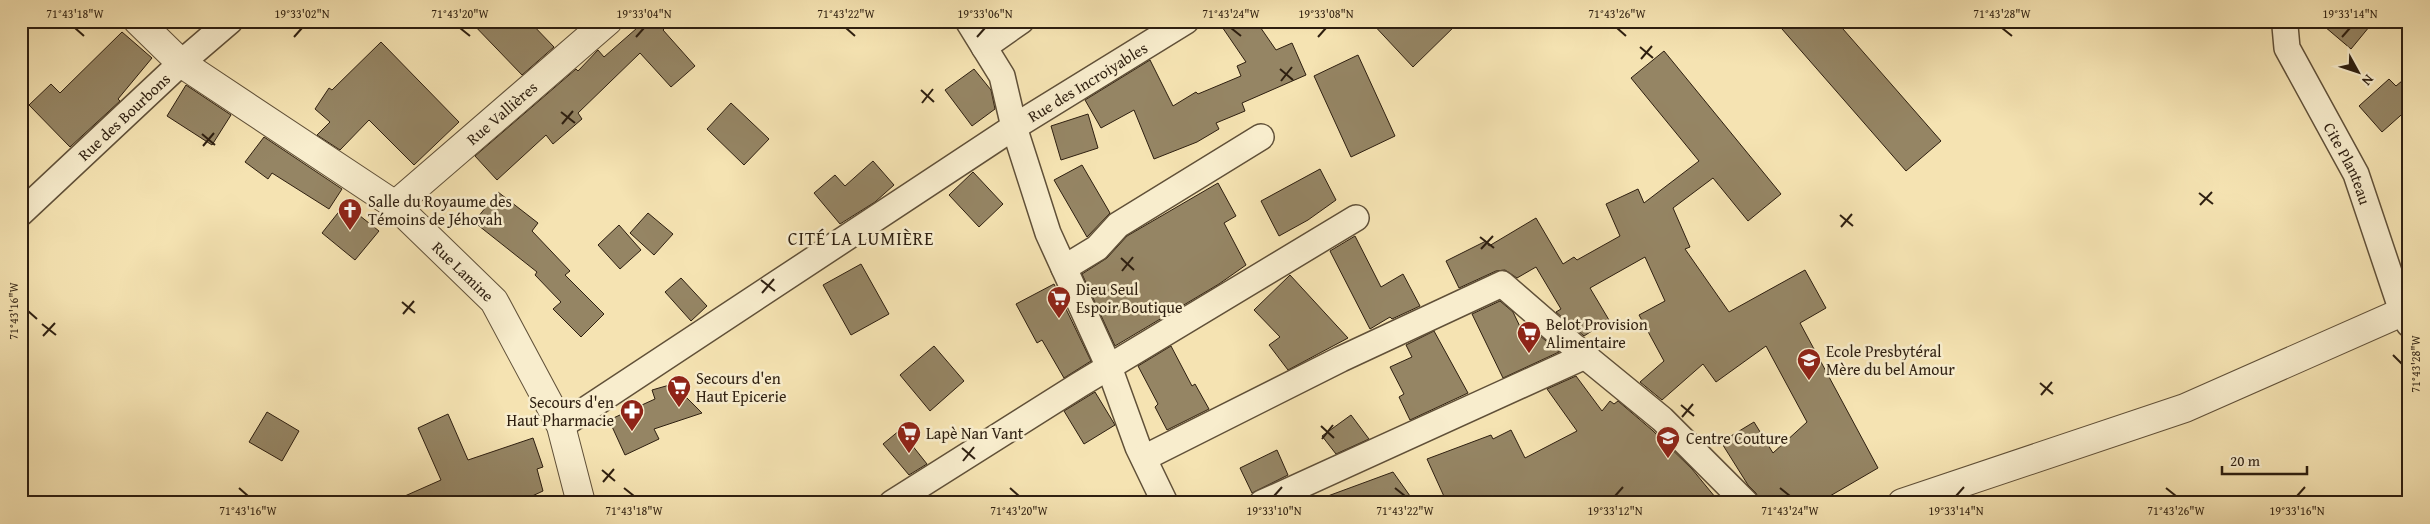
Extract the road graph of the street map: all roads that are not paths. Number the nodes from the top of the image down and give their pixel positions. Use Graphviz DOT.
graph roads {
  1 [pos="138,21"];
  2 [pos="230,21"];
  3 [pos="608,21"];
  4 [pos="968,21"];
  5 [pos="1021,21"];
  6 [pos="1186,21"];
  7 [pos="2287,21"];
  8 [pos="984,47"];
  9 [pos="181,63"];
  10 [pos="1014,127"];
  11 [pos="1260,137"];
  12 [pos="395,205"];
  13 [pos="21,213"];
  14 [pos="1356,218"];
  15 [pos="1064,268"];
  16 [pos="2406,314"];
  17 [pos="1585,356"];
  18 [pos="1109,368"];
  19 [pos="561,426"];
  20 [pos="1144,458"];
  21 [pos="581,503"];
  22 [pos="892,503"];
  23 [pos="1165,503"];
  24 [pos="1262,503"];
  25 [pos="1746,503"];
  26 [pos="1902,503"];
  1 -- 9 [label="street, Rue Lamine"];
  2 -- 9 [label="street, Rue des Bourbons"];
  3 -- 12 [label="street, Rue Vallières"];
  4 -- 8 [label="street"];
  5 -- 8 [label="street"];
  6 -- 10 [label="street, Rue des Incroiyables"];
  7 -- 16 [label="street, Cite Planteau"];
  8 -- 10 [label="street"];
  9 -- 12 [label="street, Rue Lamine"];
  9 -- 13 [label="street, Rue des Bourbons"];
  10 -- 15 [label="street"];
  10 -- 19 [label="street, Rue des Incroiyables"];
  11 -- 15 [label="street"];
  12 -- 19 [label="street, Rue Lamine"];
  14 -- 18 [label="street"];
  15 -- 18 [label="street"];
  16 -- 26 [label="street"];
  17 -- 20 [label="street"];
  17 -- 24 [label="street"];
  17 -- 25 [label="street"];
  18 -- 20 [label="street"];
  18 -- 22 [label="street"];
  19 -- 21 [label="street, Rue Lamine"];
  20 -- 23 [label="street"];
}
